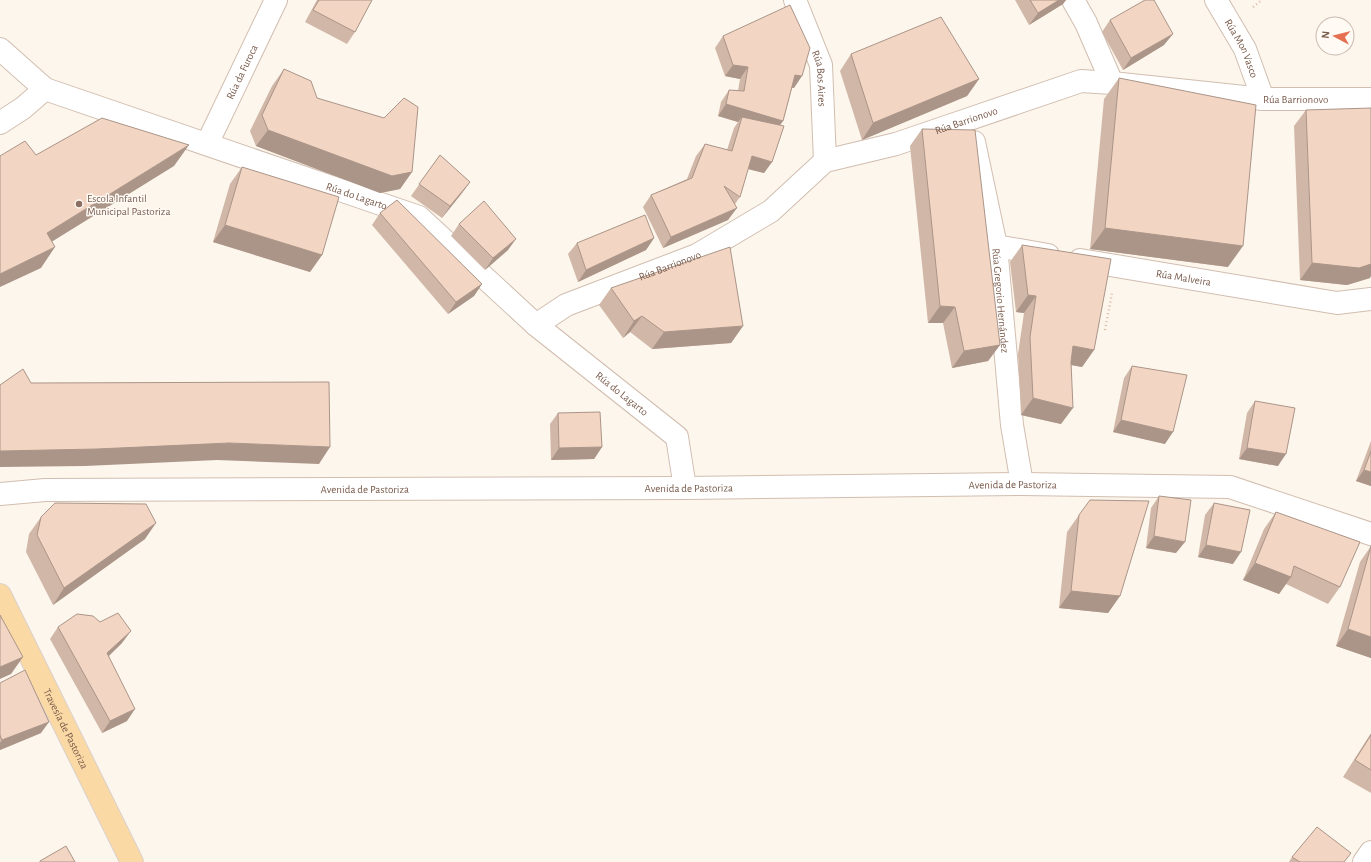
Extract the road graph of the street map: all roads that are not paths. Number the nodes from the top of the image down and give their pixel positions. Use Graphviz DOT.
graph roads {
  1 [pos="276,0"];
  2 [pos="795,0"];
  3 [pos="1073,0"];
  4 [pos="1216,0"];
  5 [pos="0,49"];
  6 [pos="1112,83"];
  7 [pos="45,89"];
  8 [pos="1263,99"];
  9 [pos="1371,99"];
  10 [pos="969,119"];
  11 [pos="0,123"];
  12 [pos="207,144"];
  13 [pos="825,161"];
  14 [pos="996,246"];
  15 [pos="1371,299"];
  16 [pos="536,325"];
  17 [pos="1022,484"];
  18 [pos="684,488"];
  19 [pos="0,494"];
  20 [pos="1371,534"];
  21 [pos="0,595"];
  22 [pos="1371,852"];
  23 [pos="132,862"];
  24 [pos="1364,862"];
  1 -- 12 [label="street, Rúa da Furoca"];
  2 -- 13 [label="street, Rúa Bos Aires"];
  3 -- 6 [label="street"];
  4 -- 8 [label="street, Rúa Mon Vasco"];
  5 -- 7 [label="street"];
  6 -- 8 [label="street, Rúa Barrionovo"];
  6 -- 10 [label="street, Rúa Barrionovo"];
  7 -- 11 [label="street"];
  7 -- 12 [label="street, Rúa do Lagarto"];
  8 -- 9 [label="street, Rúa Barrionovo"];
  10 -- 13 [label="street, Rúa Barrionovo"];
  10 -- 14 [label="street, Rúa Gregorio Hernández"];
  12 -- 16 [label="street, Rúa do Lagarto"];
  13 -- 16 [label="street, Rúa Barrionovo"];
  14 -- 15 [label="street, Rúa Malveira"];
  14 -- 17 [label="street, Rúa Gregorio Hernández"];
  16 -- 18 [label="street, Rúa do Lagarto"];
  17 -- 18 [label="street, Avenida de Pastoriza"];
  17 -- 20 [label="street, Avenida de Pastoriza"];
  18 -- 19 [label="street, Avenida de Pastoriza"];
  21 -- 23 [label="main road, Travesía de Pastoriza"];
  22 -- 24 [label="street"];
}
